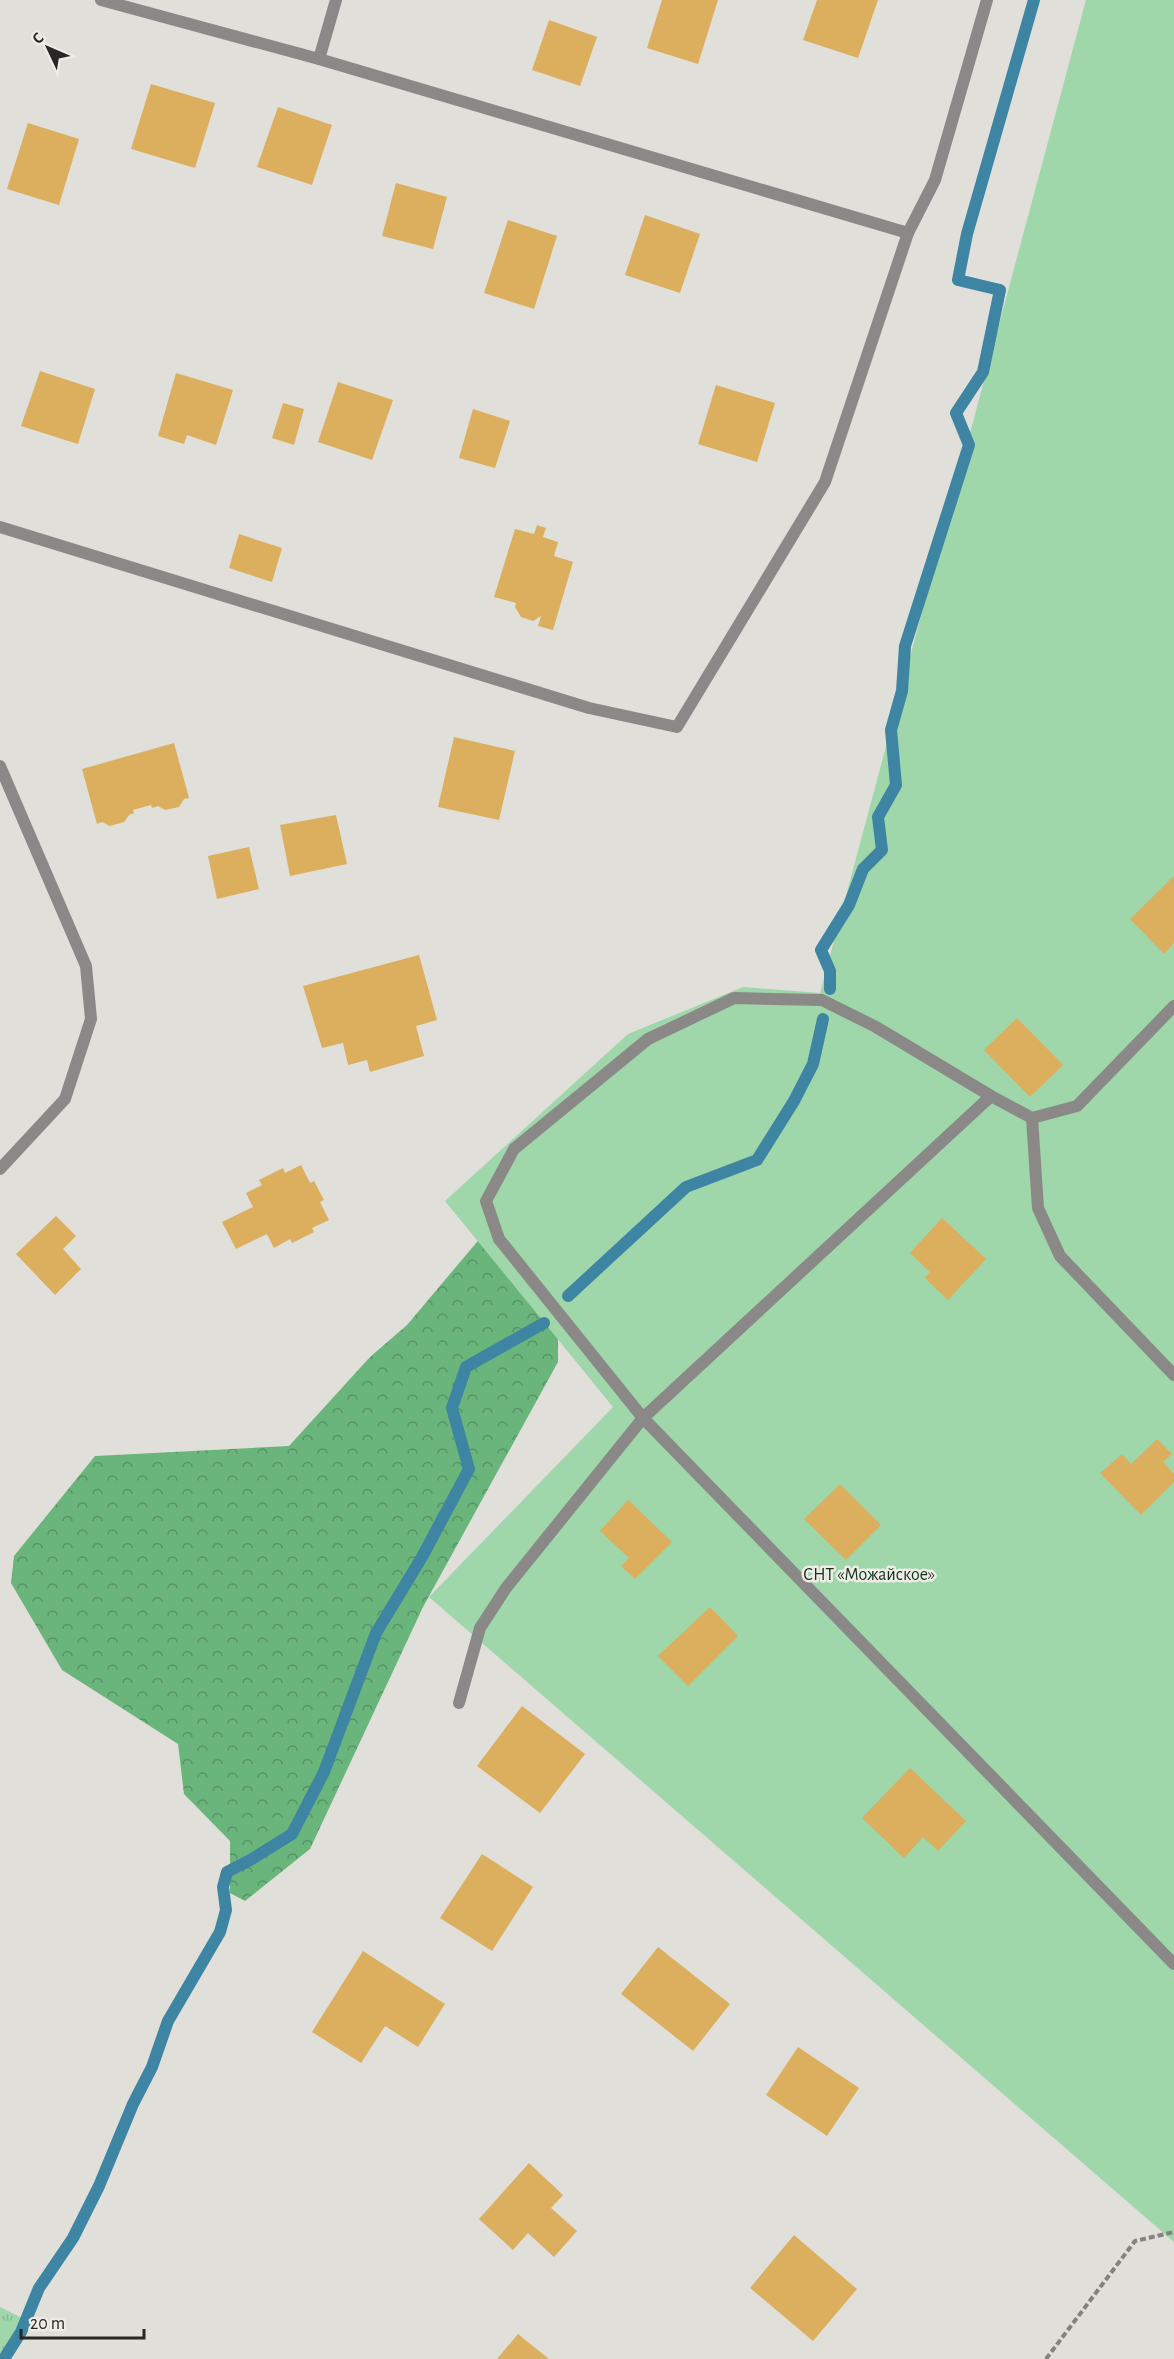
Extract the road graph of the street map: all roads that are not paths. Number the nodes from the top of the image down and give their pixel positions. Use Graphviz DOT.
graph roads {
  1 [pos="101,0"];
  2 [pos="336,0"];
  3 [pos="987,0"];
  4 [pos="319,58"];
  5 [pos="908,233"];
  6 [pos="0,527"];
  7 [pos="0,766"];
  8 [pos="1174,1006"];
  9 [pos="991,1096"];
  10 [pos="1032,1118"];
  11 [pos="0,1168"];
  12 [pos="1174,1375"];
  13 [pos="643,1418"];
  14 [pos="459,1702"];
  15 [pos="1174,1964"];
  1 -- 4 [label="street"];
  2 -- 4 [label="street"];
  3 -- 5 [label="street"];
  4 -- 5 [label="street"];
  5 -- 6 [label="street"];
  7 -- 11 [label="street"];
  8 -- 10 [label="street"];
  9 -- 10 [label="street"];
  9 -- 13 [label="street"];
  9 -- 13 [label="street"];
  10 -- 12 [label="street"];
  13 -- 14 [label="street"];
  13 -- 15 [label="street"];
}
